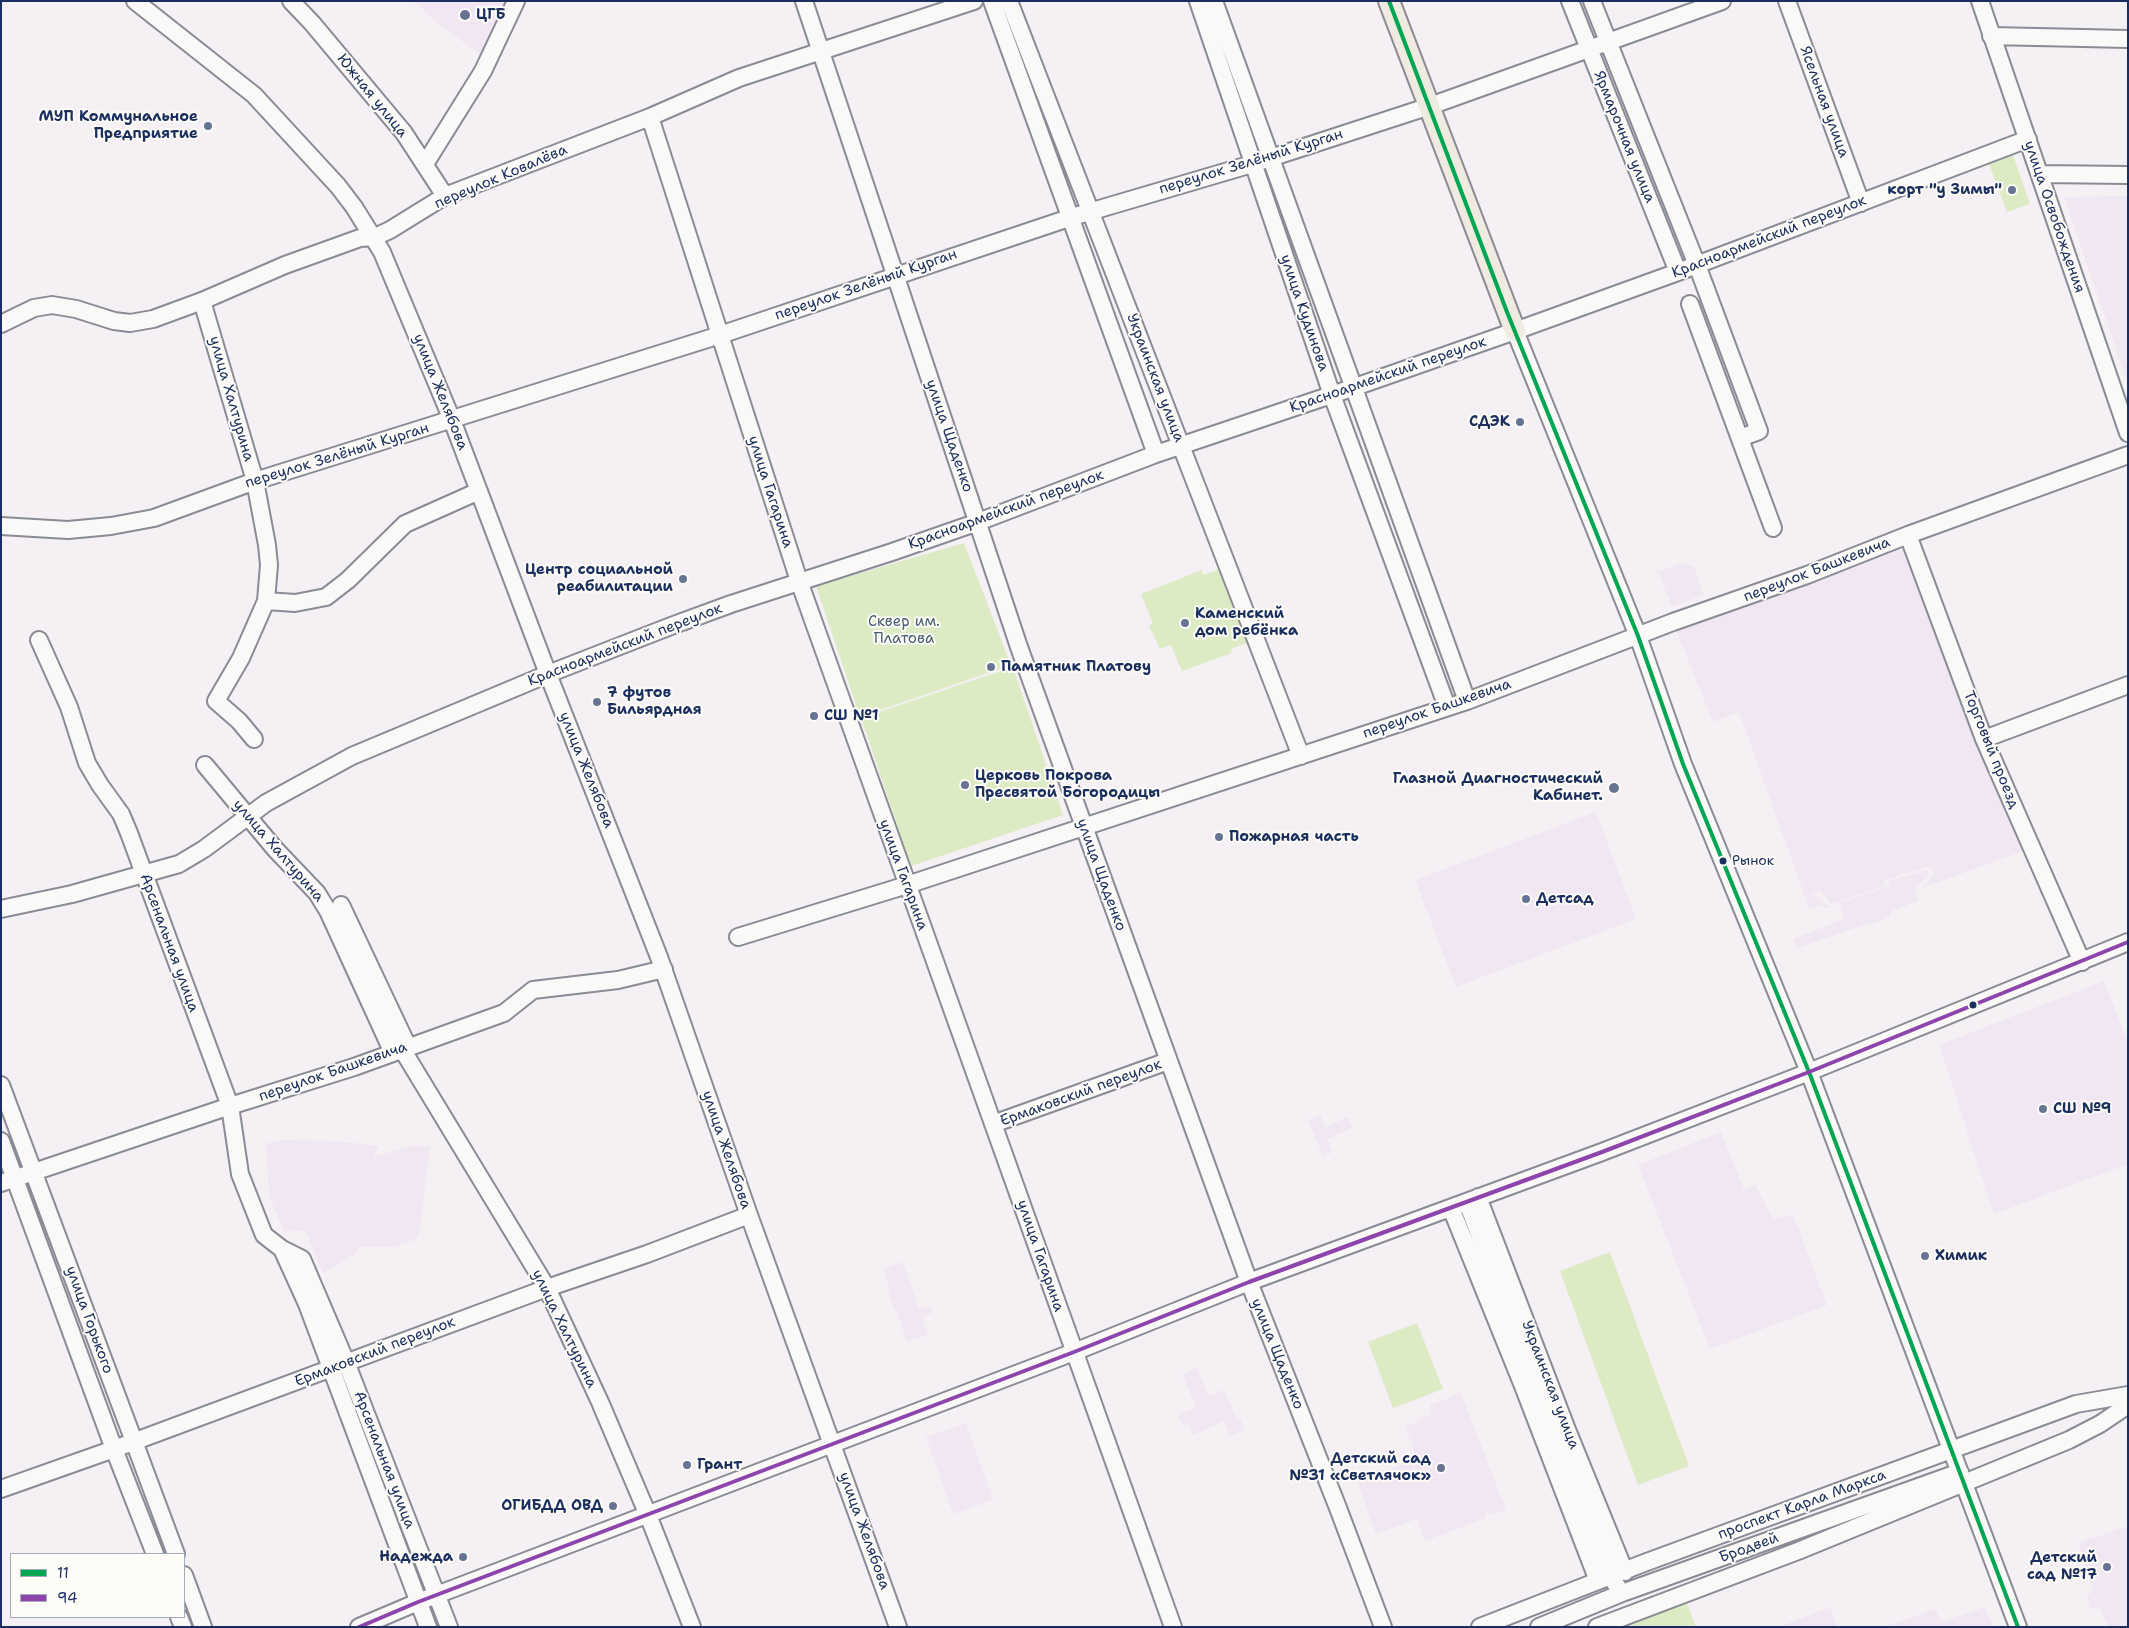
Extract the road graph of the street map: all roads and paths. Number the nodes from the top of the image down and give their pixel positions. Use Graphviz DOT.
graph roads {
  1 [pos="135,1"];
  2 [pos="291,1"];
  3 [pos="516,1"];
  4 [pos="804,1"];
  5 [pos="974,1"];
  6 [pos="992,1"];
  7 [pos="1009,1"];
  8 [pos="1198,1"];
  9 [pos="1214,1"];
  10 [pos="1389,1"];
  11 [pos="1570,1"];
  12 [pos="1592,1"];
  13 [pos="1722,1"];
  14 [pos="1787,1"];
  15 [pos="1980,1"];
  16 [pos="1991,36"];
  17 [pos="2128,39"];
  18 [pos="1608,42"];
  19 [pos="1588,48"];
  20 [pos="820,52"];
  21 [pos="1430,106"];
  22 [pos="650,117"];
  23 [pos="2028,139"];
  24 [pos="1270,158"];
  25 [pos="425,164"];
  26 [pos="1252,164"];
  27 [pos="2040,174"];
  28 [pos="2128,175"];
  29 [pos="445,196"];
  30 [pos="1861,202"];
  31 [pos="1090,212"];
  32 [pos="1072,217"];
  33 [pos="374,237"];
  34 [pos="1697,265"];
  35 [pos="1678,272"];
  36 [pos="894,275"];
  37 [pos="202,301"];
  38 [pos="1690,304"];
  39 [pos="1,324"];
  40 [pos="1514,331"];
  41 [pos="720,335"];
  42 [pos="1352,388"];
  43 [pos="1332,395"];
  44 [pos="452,420"];
  45 [pos="2128,433"];
  46 [pos="1740,438"];
  47 [pos="1181,445"];
  48 [pos="1156,454"];
  49 [pos="2128,455"];
  50 [pos="255,481"];
  51 [pos="479,491"];
  52 [pos="978,522"];
  53 [pos="1,526"];
  54 [pos="1773,528"];
  55 [pos="1908,535"];
  56 [pos="799,582"];
  57 [pos="266,601"];
  58 [pos="1638,636"];
  59 [pos="39,640"];
  60 [pos="548,674"];
  61 [pos="2128,685"];
  62 [pos="1467,701"];
  63 [pos="1447,707"];
  64 [pos="254,739"];
  65 [pos="1984,739"];
  66 [pos="1301,756"];
  67 [pos="205,765"];
  68 [pos="247,816"];
  69 [pos="1084,826"];
  70 [pos="144,875"];
  71 [pos="907,885"];
  72 [pos="341,905"];
  73 [pos="1,909"];
  74 [pos="738,937"];
  75 [pos="2128,942"];
  76 [pos="2082,962"];
  77 [pos="664,969"];
  78 [pos="401,1049"];
  79 [pos="1168,1061"];
  80 [pos="1809,1072"];
  81 [pos="1,1085"];
  82 [pos="230,1106"];
  83 [pos="993,1124"];
  84 [pos="1,1141"];
  85 [pos="34,1171"];
  86 [pos="8,1181"];
  87 [pos="1472,1200"];
  88 [pos="1451,1208"];
  89 [pos="749,1215"];
  90 [pos="1249,1282"];
  91 [pos="546,1288"];
  92 [pos="1074,1352"];
  93 [pos="338,1365"];
  94 [pos="2128,1384"];
  95 [pos="2128,1395"];
  96 [pos="2107,1398"];
  97 [pos="2128,1405"];
  98 [pos="2120,1415"];
  99 [pos="1553,1432"];
  100 [pos="133,1441"];
  101 [pos="832,1444"];
  102 [pos="114,1449"];
  103 [pos="1951,1449"];
  104 [pos="1962,1478"];
  105 [pos="1,1489"];
  106 [pos="648,1514"];
  107 [pos="155,1553"];
  108 [pos="176,1553"];
  109 [pos="1611,1577"];
  110 [pos="185,1579"];
  111 [pos="1622,1593"];
  112 [pos="436,1596"];
  113 [pos="418,1602"];
  114 [pos="1630,1614"];
  115 [pos="203,1627"];
  116 [pos="359,1627"];
  117 [pos="428,1627"];
  118 [pos="449,1627"];
  119 [pos="692,1627"];
  120 [pos="898,1627"];
  121 [pos="1173,1627"];
  122 [pos="1383,1627"];
  123 [pos="1480,1627"];
  124 [pos="1539,1627"];
  125 [pos="1597,1627"];
  126 [pos="2018,1627"];
  1 -- 33 [label="street, улица Желябова"];
  2 -- 25 [label="street, Южная улица"];
  3 -- 25 [label="street"];
  4 -- 20 [label="street, улица Щаденко"];
  5 -- 20 [label="street, переулок Ковалёва"];
  6 -- 32 [label="street, Украинская улица"];
  7 -- 31 [label="street, Украинская улица"];
  8 -- 26 [label="street, улица Кудинова"];
  9 -- 24 [label="street, улица Кудинова"];
  10 -- 21 [label="main road"];
  11 -- 19 [label="street, Ярмарочная улица"];
  12 -- 18 [label="street"];
  13 -- 18 [label="street, переулок Зелёный Курган"];
  14 -- 30 [label="street, Ясельная улица"];
  15 -- 16 [label="street, улица Освобождения"];
  16 -- 17 [label="street"];
  16 -- 23 [label="street, улица Освобождения"];
  18 -- 19 [label="street, переулок Зелёный Курган"];
  18 -- 34 [label="street"];
  19 -- 21 [label="street, переулок Зелёный Курган"];
  19 -- 35 [label="street, Ярмарочная улица"];
  20 -- 22 [label="street, переулок Ковалёва"];
  20 -- 36 [label="street, улица Щаденко"];
  21 -- 24 [label="street, переулок Зелёный Курган"];
  21 -- 40 [label="main road"];
  22 -- 29 [label="street, переулок Ковалёва"];
  22 -- 41 [label="street, улица Гагарина"];
  23 -- 27 [label="street, улица Освобождения"];
  23 -- 30 [label="street, Красноармейский переулок"];
  24 -- 26 [label="street, переулок Зелёный Курган"];
  24 -- 42 [label="street, улица Кудинова"];
  25 -- 29 [label="street, Южная улица"];
  26 -- 31 [label="street, переулок Зелёный Курган"];
  26 -- 43 [label="street, улица Кудинова"];
  27 -- 28 [label="street"];
  27 -- 45 [label="street, улица Освобождения"];
  29 -- 33 [label="street, переулок Ковалёва"];
  30 -- 34 [label="street, Красноармейский переулок"];
  31 -- 32 [label="street, переулок Зелёный Курган"];
  31 -- 47 [label="street, Украинская улица"];
  32 -- 36 [label="street, переулок Зелёный Курган"];
  32 -- 48 [label="street, Украинская улица"];
  33 -- 37 [label="street, переулок Ковалёва"];
  33 -- 44 [label="street, улица Желябова"];
  34 -- 35 [label="street, Красноармейский переулок"];
  34 -- 46 [label="street"];
  35 -- 40 [label="street, Красноармейский переулок"];
  36 -- 41 [label="street, переулок Зелёный Курган"];
  36 -- 52 [label="street, улица Щаденко"];
  37 -- 39 [label="street, переулок Ковалёва"];
  37 -- 50 [label="street, улица Халтурина"];
  38 -- 46 [label="street"];
  40 -- 42 [label="street, Красноармейский переулок"];
  40 -- 58 [label="street"];
  41 -- 44 [label="street, переулок Зелёный Курган"];
  41 -- 56 [label="street, улица Гагарина"];
  42 -- 43 [label="street, Красноармейский переулок"];
  42 -- 62 [label="street, улица Кудинова"];
  43 -- 47 [label="street, Красноармейский переулок"];
  43 -- 63 [label="street, улица Кудинова"];
  44 -- 50 [label="street, переулок Зелёный Курган"];
  44 -- 51 [label="street, улица Желябова"];
  46 -- 54 [label="street"];
  47 -- 48 [label="street, Красноармейский переулок"];
  47 -- 66 [label="street, Украинская улица"];
  48 -- 52 [label="street, Красноармейский переулок"];
  49 -- 55 [label="street, переулок Башкевича"];
  50 -- 53 [label="street, переулок Зелёный Курган"];
  50 -- 57 [label="street, улица Халтурина"];
  51 -- 57 [label="street"];
  51 -- 60 [label="street, улица Желябова"];
  52 -- 56 [label="street, Красноармейский переулок"];
  52 -- 69 [label="street, улица Щаденко"];
  55 -- 58 [label="street, переулок Башкевича"];
  55 -- 65 [label="street, Торговый проезд"];
  56 -- 60 [label="street, Красноармейский переулок"];
  56 -- 71 [label="street, улица Гагарина"];
  57 -- 64 [label="street, улица Халтурина"];
  58 -- 62 [label="street, переулок Башкевича"];
  58 -- 80 [label="street"];
  59 -- 70 [label="street, Арсенальная улица"];
  60 -- 68 [label="street, Красноармейский переулок"];
  60 -- 77 [label="street, улица Желябова"];
  61 -- 65 [label="street"];
  62 -- 63 [label="street, переулок Башкевича"];
  63 -- 66 [label="street, переулок Башкевича"];
  65 -- 76 [label="street, Торговый проезд"];
  66 -- 69 [label="street, переулок Башкевича"];
  67 -- 68 [label="street, улица Халтурина"];
  68 -- 70 [label="street, Красноармейский переулок"];
  68 -- 78 [label="street, улица Халтурина"];
  69 -- 71 [label="street, переулок Башкевича"];
  69 -- 79 [label="street, улица Щаденко"];
  70 -- 73 [label="street, Красноармейский переулок"];
  70 -- 82 [label="street, Арсенальная улица"];
  71 -- 74 [label="street, переулок Башкевича"];
  71 -- 83 [label="street, улица Гагарина"];
  72 -- 78 [label="street"];
  75 -- 76 [label="street"];
  76 -- 80 [label="street"];
  77 -- 78 [label="street, переулок Башкевича"];
  77 -- 89 [label="street, улица Желябова"];
  78 -- 82 [label="street, переулок Башкевича"];
  78 -- 91 [label="street, улица Халтурина"];
  79 -- 83 [label="street, Ермаковский переулок"];
  79 -- 90 [label="street, улица Щаденко"];
  80 -- 87 [label="street"];
  80 -- 103 [label="street"];
  81 -- 85 [label="street, улица Горького"];
  82 -- 85 [label="street, переулок Башкевича"];
  82 -- 93 [label="street, Арсенальная улица"];
  83 -- 92 [label="street, улица Гагарина"];
  84 -- 86 [label="street, улица Горького"];
  85 -- 86 [label="street, переулок Башкевича"];
  85 -- 100 [label="street, улица Горького"];
  86 -- 102 [label="street, улица Горького"];
  87 -- 88 [label="street"];
  87 -- 99 [label="street, Украинская улица"];
  88 -- 90 [label="street"];
  88 -- 99 [label="street, Украинская улица"];
  89 -- 91 [label="street, Ермаковский переулок"];
  89 -- 101 [label="street, улица Желябова"];
  90 -- 92 [label="street"];
  90 -- 122 [label="street, улица Щаденко"];
  91 -- 93 [label="street, Ермаковский переулок"];
  91 -- 106 [label="street, улица Халтурина"];
  92 -- 101 [label="street"];
  92 -- 121 [label="street, улица Гагарина"];
  93 -- 100 [label="street, Ермаковский переулок"];
  93 -- 112 [label="street, Арсенальная улица"];
  93 -- 113 [label="street, Арсенальная улица"];
  94 -- 96 [label="street"];
  95 -- 96 [label="street, проспект Карла Маркса"];
  96 -- 103 [label="street, проспект Карла Маркса"];
  97 -- 98 [label="street"];
  98 -- 104 [label="street"];
  99 -- 109 [label="street, Украинская улица"];
  99 -- 109 [label="street, Украинская улица"];
  100 -- 102 [label="street, Ермаковский переулок"];
  100 -- 108 [label="street, улица Горького"];
  101 -- 106 [label="street"];
  101 -- 120 [label="street, улица Желябова"];
  102 -- 105 [label="street, Ермаковский переулок"];
  102 -- 107 [label="street, улица Горького"];
  103 -- 104 [label="street"];
  103 -- 109 [label="street, проспект Карла Маркса"];
  104 -- 111 [label="street, Бродвей"];
  104 -- 114 [label="street"];
  104 -- 126 [label="street"];
  106 -- 112 [label="street"];
  106 -- 119 [label="street, улица Халтурина"];
  109 -- 111 [label="street"];
  109 -- 123 [label="street, проспект Карла Маркса"];
  110 -- 115 [label="street"];
  111 -- 114 [label="street"];
  111 -- 124 [label="street, Бродвей"];
  112 -- 113 [label="street"];
  112 -- 118 [label="street, Арсенальная улица"];
  113 -- 116 [label="street"];
  113 -- 117 [label="street, Арсенальная улица"];
  114 -- 125 [label="street"];
}
